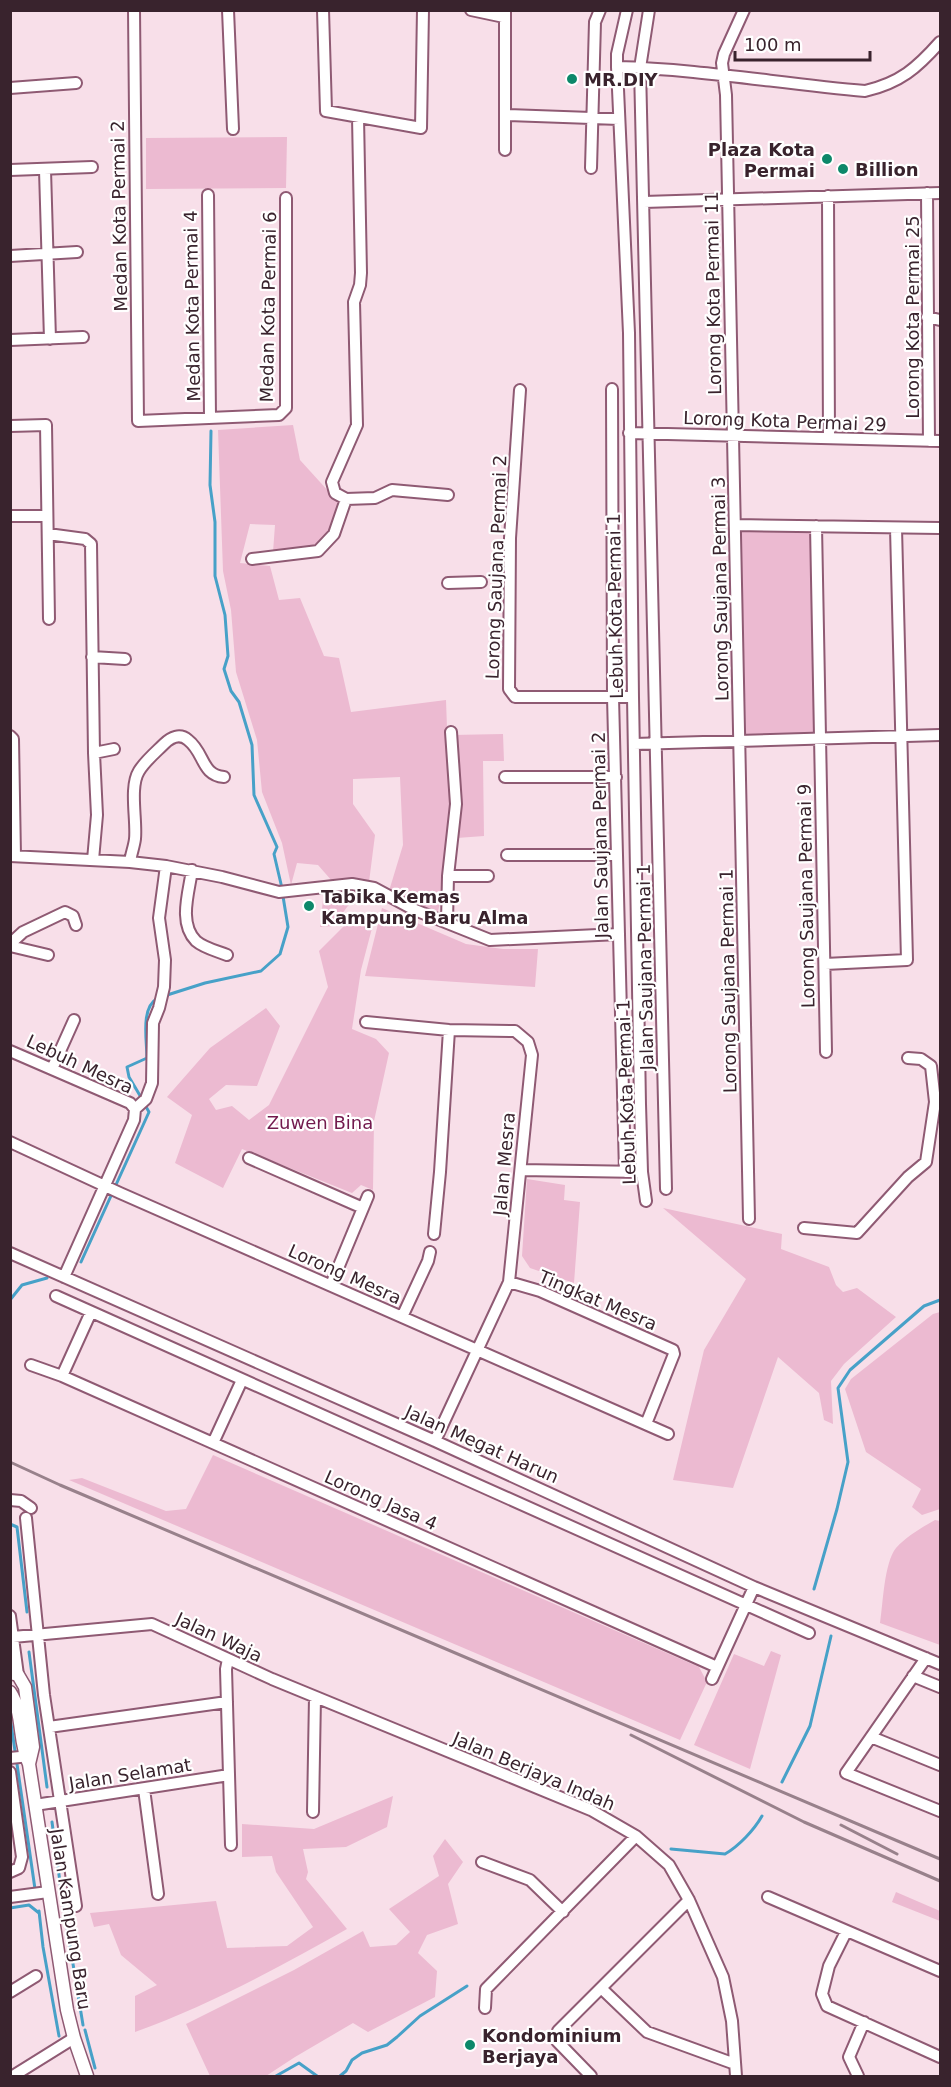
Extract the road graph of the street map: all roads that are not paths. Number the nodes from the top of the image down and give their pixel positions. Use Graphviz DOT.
graph roads {
  1 [pos="134,10"];
  2 [pos="228,10"];
  3 [pos="323,10"];
  4 [pos="423,10"];
  5 [pos="471,10"];
  6 [pos="600,10"];
  7 [pos="627,10"];
  8 [pos="649,10"];
  9 [pos="744,10"];
  10 [pos="505,14"];
  11 [pos="940,42"];
  12 [pos="617,67"];
  13 [pos="640,68"];
  14 [pos="723,74"];
  15 [pos="76,83"];
  16 [pos="10,88"];
  17 [pos="505,116"];
  18 [pos="358,117"];
  19 [pos="593,119"];
  20 [pos="619,119"];
  21 [pos="232,129"];
  22 [pos="505,150"];
  23 [pos="92,167"];
  24 [pos="591,168"];
  25 [pos="10,170"];
  26 [pos="45,170"];
  27 [pos="927,193"];
  28 [pos="940,193"];
  29 [pos="208,195"];
  30 [pos="828,196"];
  31 [pos="286,198"];
  32 [pos="727,200"];
  33 [pos="644,202"];
  34 [pos="76,252"];
  35 [pos="47,254"];
  36 [pos="10,256"];
  37 [pos="927,317"];
  38 [pos="940,320"];
  39 [pos="83,337"];
  40 [pos="50,339"];
  41 [pos="10,340"];
  42 [pos="612,389"];
  43 [pos="520,390"];
  44 [pos="210,417"];
  45 [pos="10,426"];
  46 [pos="629,433"];
  47 [pos="648,434"];
  48 [pos="733,435"];
  49 [pos="828,438"];
  50 [pos="935,441"];
  51 [pos="448,495"];
  52 [pos="346,499"];
  53 [pos="10,516"];
  54 [pos="47,516"];
  55 [pos="736,525"];
  56 [pos="816,526"];
  57 [pos="896,528"];
  58 [pos="940,528"];
  59 [pos="48,534"];
  60 [pos="252,559"];
  61 [pos="481,582"];
  62 [pos="448,583"];
  63 [pos="49,619"];
  64 [pos="92,657"];
  65 [pos="125,659"];
  66 [pos="613,697"];
  67 [pos="633,697"];
  68 [pos="451,732"];
  69 [pos="940,735"];
  70 [pos="10,736"];
  71 [pos="901,736"];
  72 [pos="819,739"];
  73 [pos="739,742"];
  74 [pos="655,743"];
  75 [pos="634,744"];
  76 [pos="114,749"];
  77 [pos="94,753"];
  78 [pos="224,777"];
  79 [pos="505,777"];
  80 [pos="616,777"];
  81 [pos="507,855"];
  82 [pos="617,855"];
  83 [pos="13,856"];
  84 [pos="93,860"];
  85 [pos="130,862"];
  86 [pos="166,866"];
  87 [pos="192,870"];
  88 [pos="448,876"];
  89 [pos="488,876"];
  90 [pos="447,922"];
  91 [pos="76,925"];
  92 [pos="619,934"];
  93 [pos="10,945"];
  94 [pos="48,955"];
  95 [pos="227,955"];
  96 [pos="825,964"];
  97 [pos="74,1020"];
  98 [pos="366,1022"];
  99 [pos="449,1030"];
  100 [pos="10,1051"];
  101 [pos="826,1052"];
  102 [pos="908,1058"];
  103 [pos="52,1068"];
  104 [pos="141,1104"];
  105 [pos="10,1142"];
  106 [pos="249,1158"];
  107 [pos="521,1170"];
  108 [pos="625,1172"];
  109 [pos="642,1172"];
  110 [pos="112,1189"];
  111 [pos="666,1190"];
  112 [pos="368,1196"];
  113 [pos="646,1201"];
  114 [pos="363,1208"];
  115 [pos="749,1219"];
  116 [pos="804,1228"];
  117 [pos="434,1234"];
  118 [pos="430,1252"];
  119 [pos="10,1253"];
  120 [pos="64,1277"];
  121 [pos="509,1282"];
  122 [pos="331,1285"];
  123 [pos="56,1296"];
  124 [pos="91,1312"];
  125 [pos="402,1317"];
  126 [pos="192,1334"];
  127 [pos="478,1350"];
  128 [pos="184,1353"];
  129 [pos="31,1365"];
  130 [pos="62,1376"];
  131 [pos="242,1380"];
  132 [pos="646,1424"];
  133 [pos="668,1434"];
  134 [pos="435,1440"];
  135 [pos="213,1443"];
  136 [pos="10,1500"];
  137 [pos="754,1587"];
  138 [pos="745,1605"];
  139 [pos="10,1616"];
  140 [pos="809,1633"];
  141 [pos="37,1635"];
  142 [pos="13,1637"];
  143 [pos="926,1658"];
  144 [pos="228,1659"];
  145 [pos="940,1664"];
  146 [pos="717,1667"];
  147 [pos="14,1674"];
  148 [pos="913,1676"];
  149 [pos="712,1678"];
  150 [pos="940,1687"];
  151 [pos="11,1693"];
  152 [pos="315,1697"];
  153 [pos="227,1702"];
  154 [pos="49,1727"];
  155 [pos="402,1732"];
  156 [pos="871,1737"];
  157 [pos="10,1758"];
  158 [pos="28,1759"];
  159 [pos="940,1765"];
  160 [pos="10,1772"];
  161 [pos="229,1775"];
  162 [pos="144,1789"];
  163 [pos="60,1802"];
  164 [pos="35,1805"];
  165 [pos="940,1810"];
  166 [pos="313,1812"];
  167 [pos="636,1836"];
  168 [pos="231,1845"];
  169 [pos="482,1862"];
  170 [pos="10,1872"];
  171 [pos="48,1892"];
  172 [pos="158,1894"];
  173 [pos="10,1897"];
  174 [pos="768,1897"];
  175 [pos="689,1900"];
  176 [pos="75,1906"];
  177 [pos="563,1912"];
  178 [pos="846,1932"];
  179 [pos="940,1971"];
  180 [pos="36,1976"];
  181 [pos="601,1988"];
  182 [pos="10,1992"];
  183 [pos="485,2008"];
  184 [pos="864,2022"];
  185 [pos="74,2038"];
  186 [pos="940,2057"];
  187 [pos="735,2064"];
  188 [pos="13,2076"];
  189 [pos="87,2076"];
  190 [pos="591,2076"];
  191 [pos="736,2076"];
  192 [pos="858,2076"];
  1 -- 44 [label="street, Medan Kota Permai 2"];
  2 -- 21 [label="street"];
  3 -- 18 [label="street"];
  4 -- 18 [label="street"];
  5 -- 10 [label="street"];
  6 -- 19 [label="street"];
  7 -- 12 [label="street, Lebuh Kota Permai 1"];
  8 -- 13 [label="street, Lebuh Kota Permai 1"];
  9 -- 14 [label="street, Lorong Kota Permai 11"];
  10 -- 17 [label="street"];
  11 -- 14 [label="street"];
  12 -- 13 [label="street"];
  12 -- 20 [label="street, Lebuh Kota Permai 1"];
  13 -- 14 [label="street"];
  13 -- 33 [label="street, Lebuh Kota Permai 1"];
  14 -- 32 [label="street, Lorong Kota Permai 11"];
  15 -- 16 [label="street"];
  17 -- 19 [label="street"];
  17 -- 22 [label="street"];
  18 -- 52 [label="street"];
  19 -- 20 [label="street"];
  19 -- 24 [label="street"];
  20 -- 46 [label="street, Lebuh Kota Permai 1"];
  23 -- 26 [label="street"];
  25 -- 26 [label="street"];
  26 -- 35 [label="street"];
  27 -- 28 [label="street"];
  27 -- 30 [label="street"];
  27 -- 37 [label="street, Lorong Kota Permai 25"];
  29 -- 44 [label="street, Medan Kota Permai 4"];
  30 -- 32 [label="street"];
  30 -- 49 [label="street"];
  31 -- 44 [label="street, Medan Kota Permai 6"];
  32 -- 33 [label="street"];
  32 -- 48 [label="street, Lorong Kota Permai 11"];
  33 -- 47 [label="street, Lebuh Kota Permai 1"];
  34 -- 35 [label="street"];
  35 -- 36 [label="street"];
  35 -- 40 [label="street"];
  37 -- 38 [label="street"];
  37 -- 50 [label="street, Lorong Kota Permai 25"];
  39 -- 40 [label="street"];
  40 -- 41 [label="street"];
  42 -- 66 [label="street, Jalan Saujana Permai 2"];
  43 -- 66 [label="street, Lorong Saujana Permai 2"];
  45 -- 54 [label="street"];
  46 -- 47 [label="street, Lorong Kota Permai 29"];
  46 -- 67 [label="street, Lebuh Kota Permai 1"];
  47 -- 48 [label="street, Lorong Kota Permai 29"];
  47 -- 74 [label="street, Lebuh Kota Permai 1"];
  48 -- 49 [label="street, Lorong Kota Permai 29"];
  48 -- 55 [label="street, Lorong Saujana Permai 3"];
  49 -- 50 [label="street, Lorong Kota Permai 29"];
  51 -- 52 [label="street"];
  52 -- 60 [label="street"];
  53 -- 54 [label="street"];
  54 -- 59 [label="street"];
  55 -- 56 [label="street"];
  55 -- 73 [label="street, Lorong Saujana Permai 3"];
  56 -- 57 [label="street"];
  56 -- 72 [label="street, Lorong Saujana Permai 9"];
  57 -- 58 [label="street"];
  57 -- 71 [label="street"];
  59 -- 63 [label="street"];
  59 -- 64 [label="street"];
  61 -- 62 [label="street"];
  64 -- 65 [label="street"];
  64 -- 77 [label="street"];
  66 -- 67 [label="street, Lorong Saujana Permai 2"];
  66 -- 80 [label="street, Jalan Saujana Permai 2"];
  67 -- 75 [label="street, Lebuh Kota Permai 1"];
  68 -- 88 [label="street"];
  69 -- 71 [label="street"];
  70 -- 83 [label="street"];
  71 -- 72 [label="street"];
  71 -- 96 [label="street"];
  72 -- 73 [label="street"];
  72 -- 96 [label="street, Lorong Saujana Permai 9"];
  73 -- 74 [label="street"];
  73 -- 115 [label="street, Lorong Saujana Permai 1"];
  74 -- 75 [label="street"];
  74 -- 111 [label="street, Jalan Saujana Permai 1"];
  75 -- 109 [label="street, Lebuh Kota Permai 1"];
  76 -- 77 [label="street"];
  77 -- 84 [label="street"];
  78 -- 85 [label="street"];
  79 -- 80 [label="street"];
  80 -- 82 [label="street, Jalan Saujana Permai 2"];
  81 -- 82 [label="street"];
  82 -- 92 [label="street, Jalan Saujana Permai 2"];
  83 -- 84 [label="street"];
  84 -- 85 [label="street"];
  85 -- 86 [label="street"];
  86 -- 87 [label="street"];
  86 -- 104 [label="street"];
  87 -- 90 [label="street"];
  87 -- 95 [label="street"];
  88 -- 89 [label="street"];
  88 -- 90 [label="street"];
  90 -- 92 [label="street"];
  91 -- 93 [label="street"];
  92 -- 108 [label="street, Jalan Saujana Permai 2"];
  93 -- 94 [label="street"];
  96 -- 101 [label="street, Lorong Saujana Permai 9"];
  97 -- 103 [label="street"];
  98 -- 99 [label="street, Jalan Mesra"];
  99 -- 107 [label="street, Jalan Mesra"];
  99 -- 117 [label="street"];
  100 -- 103 [label="street, Lebuh Mesra"];
  102 -- 116 [label="street"];
  103 -- 104 [label="street, Lebuh Mesra"];
  104 -- 110 [label="street"];
  105 -- 110 [label="street, Lorong Mesra"];
  106 -- 114 [label="street"];
  107 -- 108 [label="street"];
  107 -- 121 [label="street, Jalan Mesra"];
  108 -- 109 [label="street"];
  109 -- 113 [label="street, Lebuh Kota Permai 1"];
  110 -- 120 [label="street"];
  110 -- 122 [label="street, Lorong Mesra"];
  112 -- 114 [label="street"];
  114 -- 122 [label="street"];
  118 -- 125 [label="street"];
  119 -- 120 [label="street, Jalan Megat Harun"];
  120 -- 126 [label="street, Jalan Megat Harun"];
  121 -- 127 [label="street, Jalan Mesra"];
  121 -- 132 [label="street, Tingkat Mesra"];
  122 -- 125 [label="street, Lorong Mesra"];
  123 -- 124 [label="street"];
  124 -- 128 [label="street"];
  124 -- 130 [label="street"];
  125 -- 127 [label="street, Lorong Mesra"];
  126 -- 128 [label="street"];
  126 -- 134 [label="street, Jalan Megat Harun"];
  127 -- 132 [label="street, Lorong Mesra"];
  127 -- 134 [label="street, Jalan Mesra"];
  128 -- 131 [label="street"];
  129 -- 130 [label="street, Lorong Jasa 4"];
  130 -- 135 [label="street, Lorong Jasa 4"];
  131 -- 135 [label="street"];
  131 -- 138 [label="street"];
  132 -- 133 [label="street, Lorong Mesra"];
  134 -- 137 [label="street, Jalan Megat Harun"];
  135 -- 146 [label="street, Lorong Jasa 4"];
  136 -- 141 [label="street"];
  137 -- 138 [label="street"];
  137 -- 143 [label="street, Jalan Megat Harun"];
  138 -- 140 [label="street"];
  138 -- 146 [label="street"];
  139 -- 142 [label="street, Jalan Kampung Baru"];
  141 -- 142 [label="street, Jalan Waja"];
  141 -- 144 [label="street, Jalan Waja"];
  141 -- 154 [label="street"];
  142 -- 147 [label="street, Jalan Kampung Baru"];
  143 -- 145 [label="street, Jalan Megat Harun"];
  143 -- 148 [label="street"];
  144 -- 152 [label="street, Jalan Waja"];
  144 -- 153 [label="street"];
  146 -- 149 [label="street"];
  147 -- 158 [label="main road, Jalan Kampung Baru"];
  148 -- 150 [label="street"];
  148 -- 156 [label="street"];
  151 -- 158 [label="main road, Jalan Kampung Baru"];
  152 -- 155 [label="street, Jalan Waja"];
  152 -- 166 [label="street"];
  153 -- 154 [label="street"];
  153 -- 161 [label="street"];
  154 -- 163 [label="street"];
  155 -- 167 [label="street, Jalan Berjaya Indah"];
  156 -- 159 [label="street"];
  156 -- 165 [label="street"];
  157 -- 158 [label="street"];
  158 -- 164 [label="main road, Jalan Kampung Baru"];
  160 -- 170 [label="street"];
  161 -- 162 [label="street, Jalan Selamat"];
  161 -- 168 [label="street"];
  162 -- 163 [label="street, Jalan Selamat"];
  162 -- 172 [label="street"];
  163 -- 164 [label="street, Jalan Selamat"];
  163 -- 176 [label="street"];
  164 -- 171 [label="main road, Jalan Kampung Baru"];
  167 -- 175 [label="street, Jalan Berjaya Indah"];
  167 -- 177 [label="street"];
  169 -- 177 [label="street"];
  171 -- 173 [label="street"];
  171 -- 185 [label="main road, Jalan Kampung Baru"];
  174 -- 178 [label="street"];
  175 -- 181 [label="street"];
  175 -- 187 [label="street, Jalan Berjaya Indah"];
  177 -- 183 [label="street"];
  178 -- 179 [label="street"];
  178 -- 184 [label="street"];
  180 -- 182 [label="street"];
  181 -- 187 [label="street"];
  181 -- 190 [label="street"];
  184 -- 186 [label="street"];
  184 -- 192 [label="street"];
  185 -- 188 [label="street"];
  185 -- 189 [label="main road, Jalan Kampung Baru"];
  187 -- 191 [label="street, Jalan Berjaya Indah"];
}
